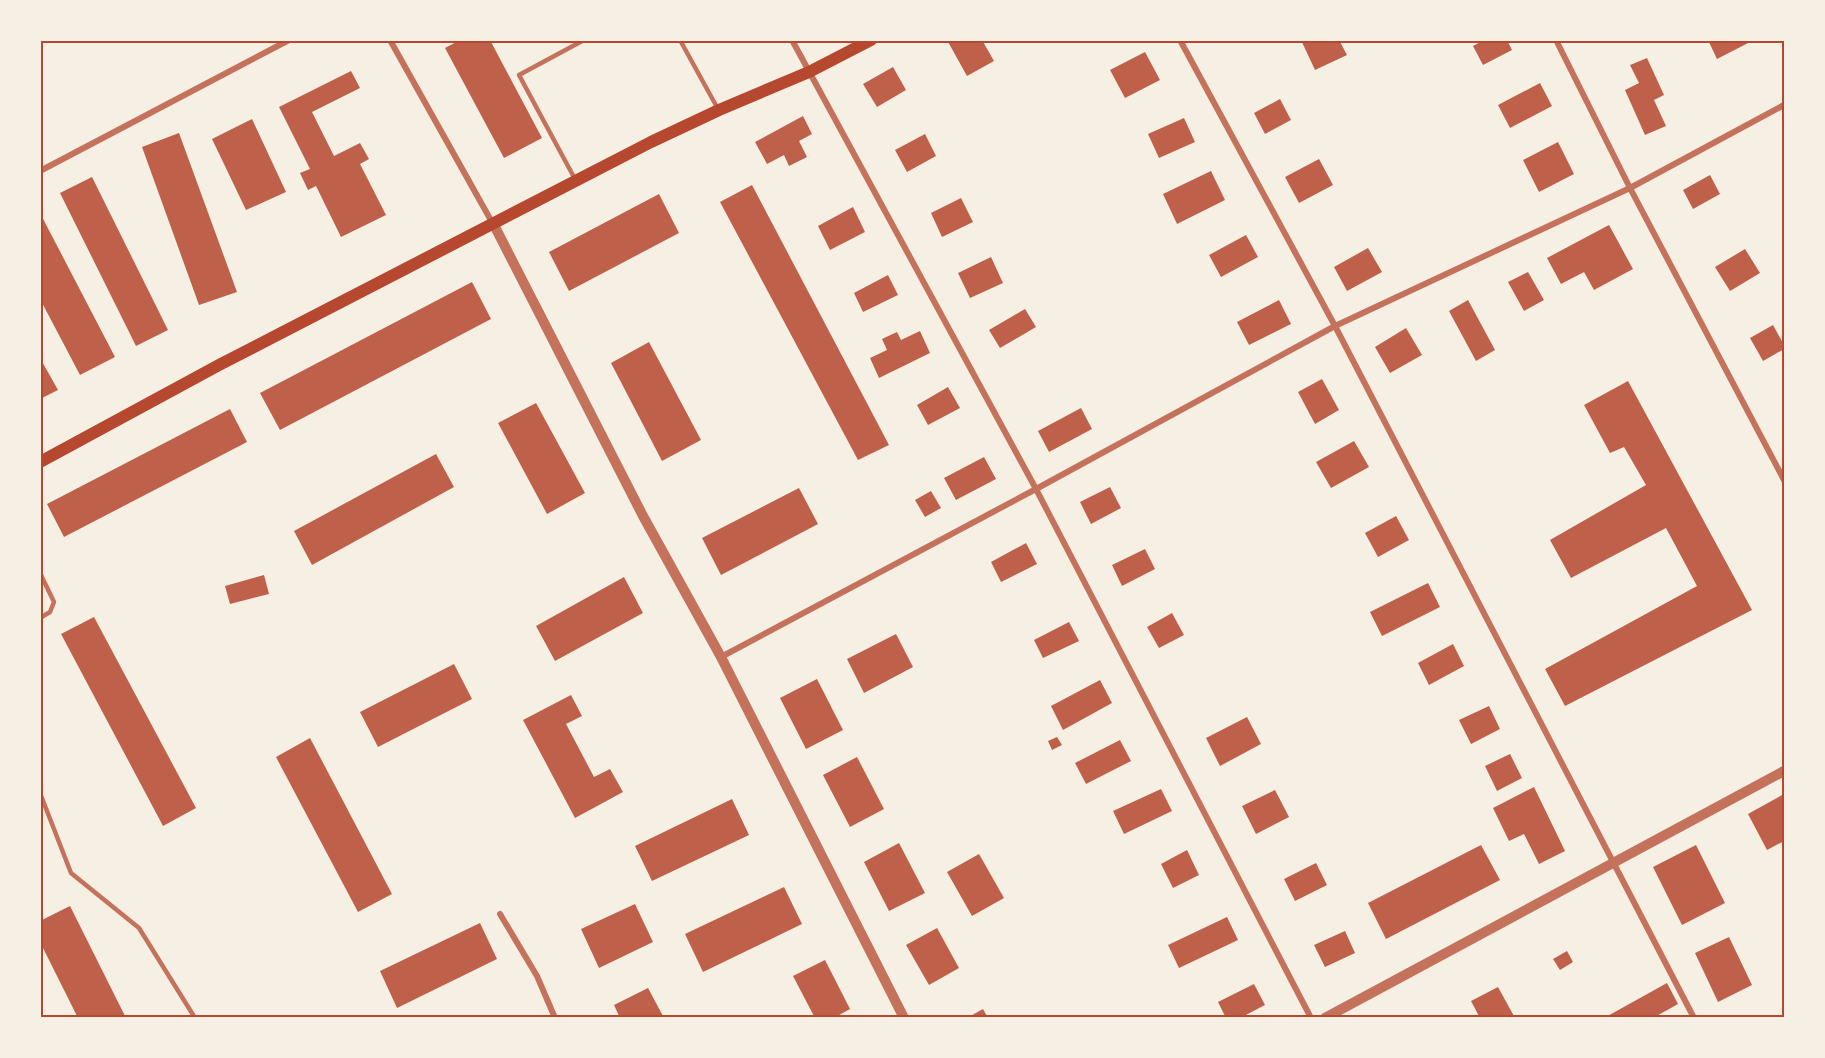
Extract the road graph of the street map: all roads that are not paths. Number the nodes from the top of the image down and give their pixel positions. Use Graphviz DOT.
graph roads {
  1 [pos="289,40"];
  2 [pos="390,40"];
  3 [pos="584,40"];
  4 [pos="680,40"];
  5 [pos="792,40"];
  6 [pos="871,40"];
  7 [pos="1180,40"];
  8 [pos="1556,40"];
  9 [pos="809,72"];
  10 [pos="1785,105"];
  11 [pos="719,110"];
  12 [pos="40,171"];
  13 [pos="576,181"];
  14 [pos="1630,188"];
  15 [pos="494,225"];
  16 [pos="1335,326"];
  17 [pos="42,458"];
  18 [pos="1785,480"];
  19 [pos="1036,489"];
  20 [pos="40,573"];
  21 [pos="40,618"];
  22 [pos="721,657"];
  23 [pos="1785,771"];
  24 [pos="40,793"];
  25 [pos="1612,862"];
  26 [pos="500,914"];
  27 [pos="195,1017"];
  28 [pos="555,1017"];
  29 [pos="904,1017"];
  30 [pos="1311,1017"];
  31 [pos="1325,1017"];
  32 [pos="1694,1017"];
  1 -- 12 [label="street"];
  2 -- 15 [label="street"];
  3 -- 13 [label="lane"];
  4 -- 11 [label="lane"];
  5 -- 9 [label="street"];
  6 -- 9 [label="main road"];
  7 -- 16 [label="street"];
  8 -- 14 [label="street"];
  9 -- 11 [label="main road"];
  9 -- 19 [label="street"];
  10 -- 14 [label="street"];
  11 -- 13 [label="main road"];
  13 -- 15 [label="main road"];
  14 -- 16 [label="street"];
  14 -- 18 [label="street"];
  15 -- 17 [label="main road"];
  15 -- 22 [label="street"];
  16 -- 19 [label="street"];
  16 -- 25 [label="street"];
  19 -- 22 [label="street"];
  19 -- 30 [label="street"];
  20 -- 21 [label="lane"];
  22 -- 29 [label="street"];
  23 -- 25 [label="street"];
  24 -- 27 [label="lane"];
  25 -- 31 [label="street"];
  25 -- 32 [label="street"];
  26 -- 28 [label="street"];
}
